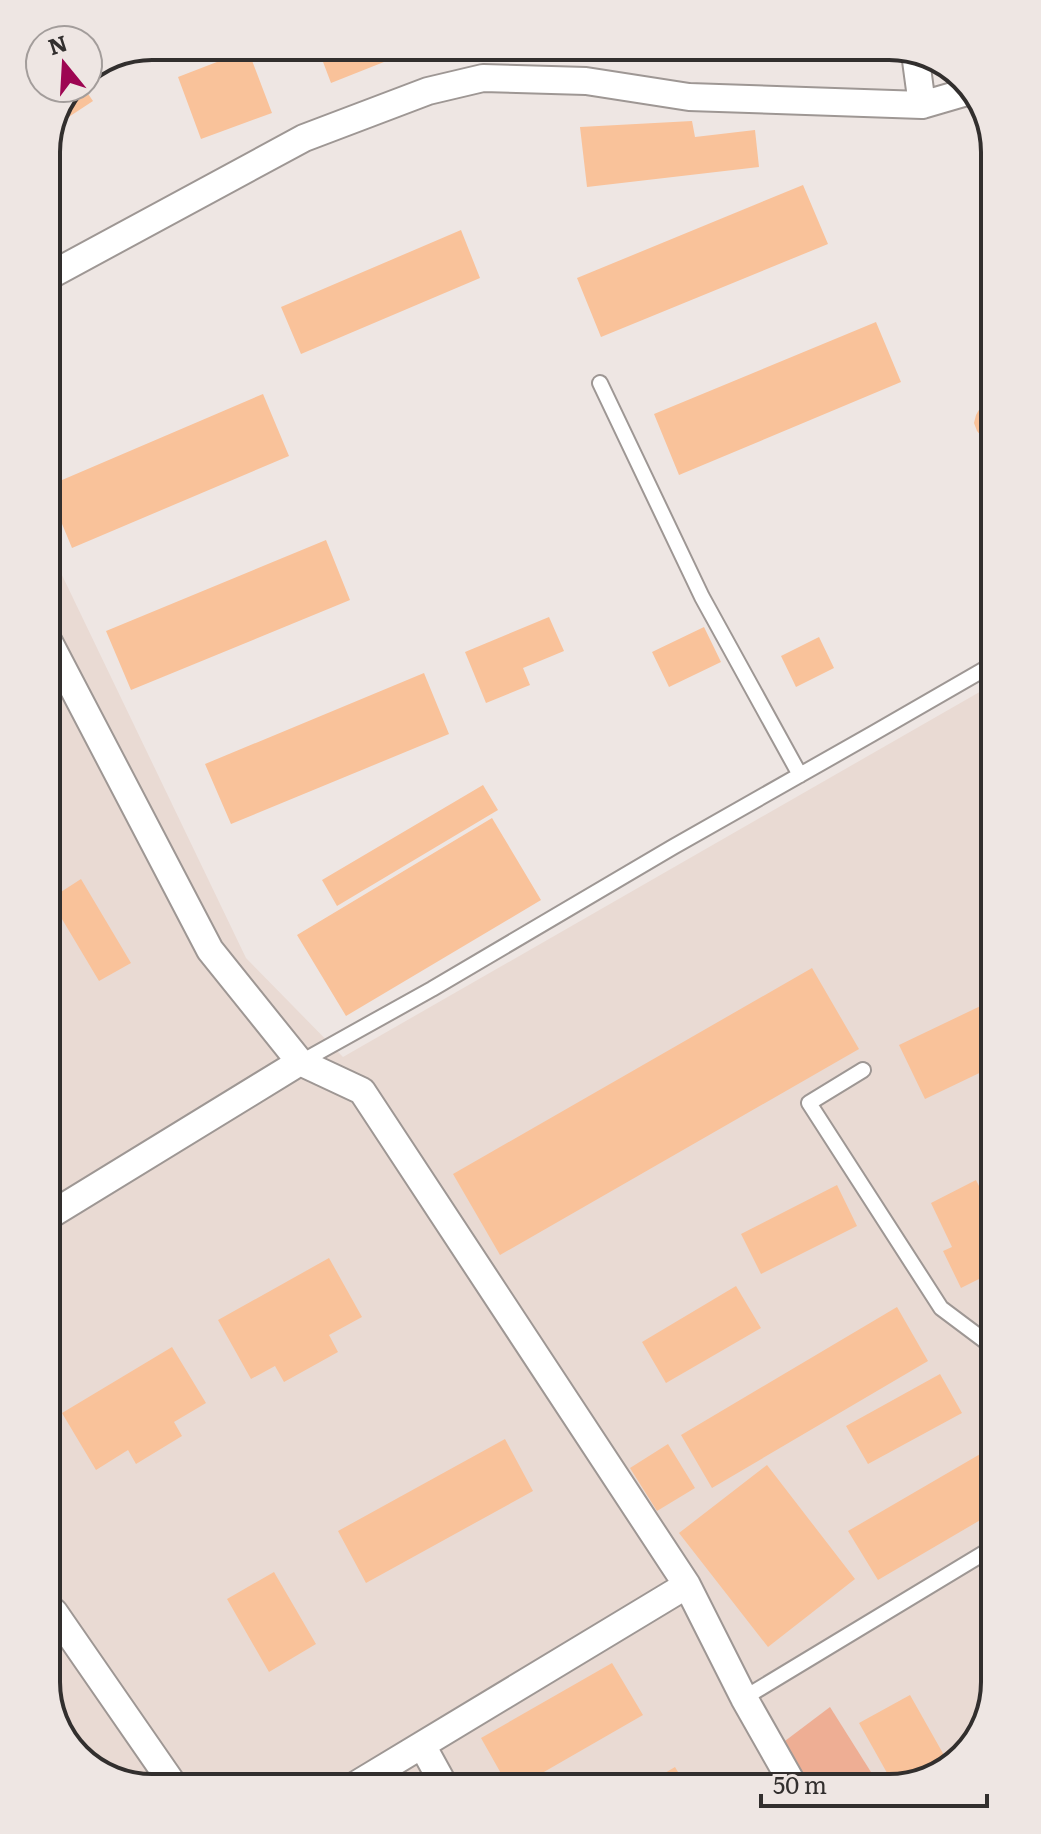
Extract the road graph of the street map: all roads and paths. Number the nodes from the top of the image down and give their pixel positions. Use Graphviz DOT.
graph roads {
  1 [pos="917,64"];
  2 [pos="960,94"];
  3 [pos="922,105"];
  4 [pos="60,270"];
  5 [pos="600,383"];
  6 [pos="60,663"];
  7 [pos="981,671"];
  8 [pos="800,775"];
  9 [pos="300,1062"];
  10 [pos="863,1070"];
  11 [pos="60,1209"];
  12 [pos="981,1338"];
  13 [pos="981,1555"];
  14 [pos="687,1585"];
  15 [pos="60,1621"];
  16 [pos="744,1698"];
  17 [pos="422,1745"];
  18 [pos="166,1774"];
  19 [pos="374,1774"];
  20 [pos="438,1774"];
  21 [pos="787,1774"];
  1 -- 3 [label="street"];
  2 -- 3 [label="street"];
  3 -- 4 [label="street"];
  5 -- 8 [label="lane"];
  6 -- 9 [label="street"];
  7 -- 8 [label="lane"];
  8 -- 9 [label="lane"];
  9 -- 11 [label="street"];
  9 -- 14 [label="street"];
  10 -- 12 [label="lane"];
  13 -- 16 [label="lane"];
  14 -- 16 [label="street"];
  14 -- 17 [label="street"];
  15 -- 18 [label="street"];
  16 -- 21 [label="street"];
  17 -- 19 [label="street"];
  17 -- 20 [label="street"];
}
